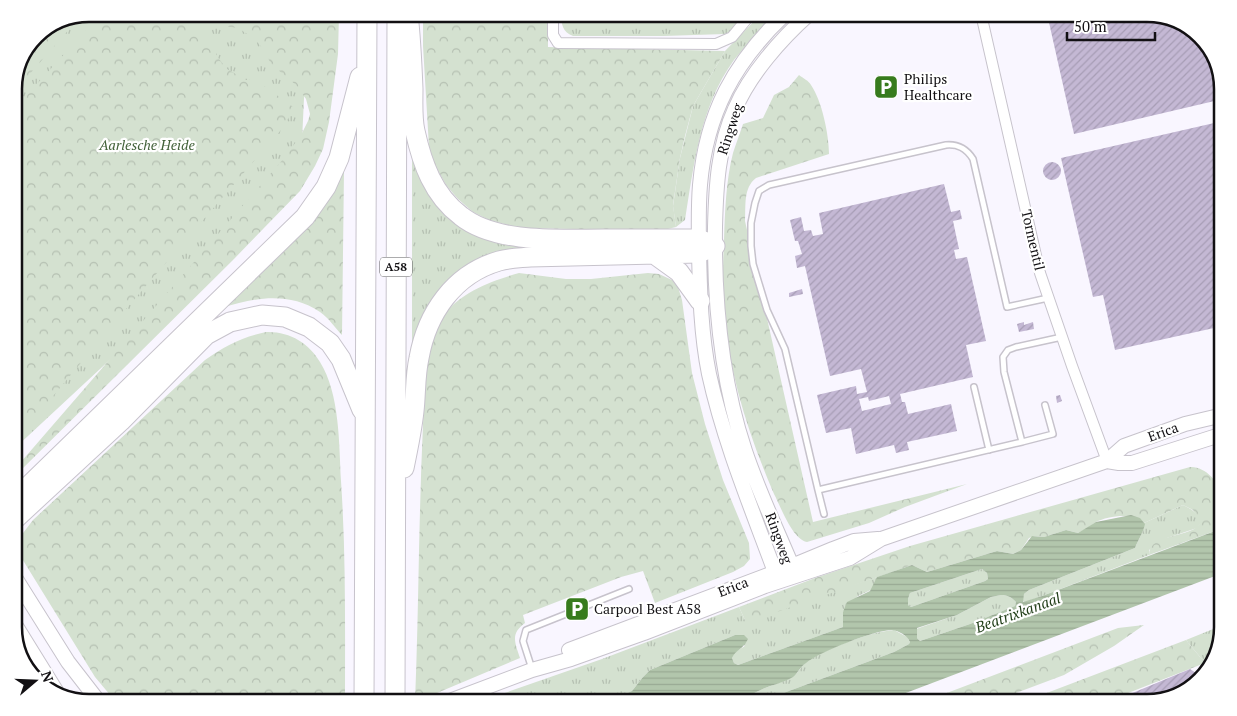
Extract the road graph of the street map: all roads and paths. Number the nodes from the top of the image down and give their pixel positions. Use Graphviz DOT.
graph roads {
  1 [pos="367,23"];
  2 [pos="397,23"];
  3 [pos="409,23"];
  4 [pos="553,23"];
  5 [pos="744,23"];
  6 [pos="777,23"];
  7 [pos="800,23"];
  8 [pos="983,23"];
  9 [pos="367,49"];
  10 [pos="704,246"];
  11 [pos="654,254"];
  12 [pos="1049,298"];
  13 [pos="700,300"];
  14 [pos="1062,338"];
  15 [pos="974,387"];
  16 [pos="1045,405"];
  17 [pos="1214,417"];
  18 [pos="365,419"];
  19 [pos="1214,439"];
  20 [pos="1022,442"];
  21 [pos="989,450"];
  22 [pos="1107,461"];
  23 [pos="23,490"];
  24 [pos="818,490"];
  25 [pos="23,512"];
  26 [pos="824,514"];
  27 [pos="395,520"];
  28 [pos="775,572"];
  29 [pos="789,572"];
  30 [pos="628,589"];
  31 [pos="23,590"];
  32 [pos="24,639"];
  33 [pos="34,656"];
  34 [pos="532,670"];
  35 [pos="93,694"];
  36 [pos="364,694"];
  37 [pos="395,694"];
  38 [pos="468,694"];
  1 -- 9 [label="highway, A58"];
  2 -- 27 [label="highway, A58"];
  3 -- 10 [label="highway"];
  4 -- 5 [label="street"];
  6 -- 10 [label="main road, Ringweg"];
  7 -- 10 [label="main road, Ringweg"];
  8 -- 12 [label="street, Tormentil"];
  9 -- 18 [label="highway, A58"];
  9 -- 23 [label="highway, A58"];
  10 -- 11 [label="highway, A58"];
  10 -- 13 [label="main road, Ringweg"];
  10 -- 29 [label="main road, Ringweg"];
  11 -- 13 [label="highway"];
  11 -- 27 [label="highway, A58"];
  12 -- 14 [label="street, Tormentil"];
  12 -- 24 [label="lane"];
  13 -- 28 [label="main road, Ringweg"];
  14 -- 20 [label="lane"];
  14 -- 22 [label="street, Tormentil"];
  15 -- 21 [label="lane"];
  16 -- 20 [label="lane"];
  17 -- 22 [label="main road, Erica"];
  18 -- 25 [label="highway, A58"];
  18 -- 36 [label="highway, A58"];
  19 -- 22 [label="main road, Erica"];
  20 -- 21 [label="lane"];
  21 -- 24 [label="lane"];
  22 -- 29 [label="main road, Erica"];
  24 -- 26 [label="lane"];
  27 -- 37 [label="highway, A58"];
  28 -- 29 [label="main road, Erica"];
  28 -- 34 [label="main road, Erica"];
  29 -- 34 [label="main road, Erica"];
  30 -- 34 [label="lane"];
  31 -- 35 [label="main road"];
  32 -- 33 [label="main road"];
  34 -- 38 [label="main road, Erica"];
}
